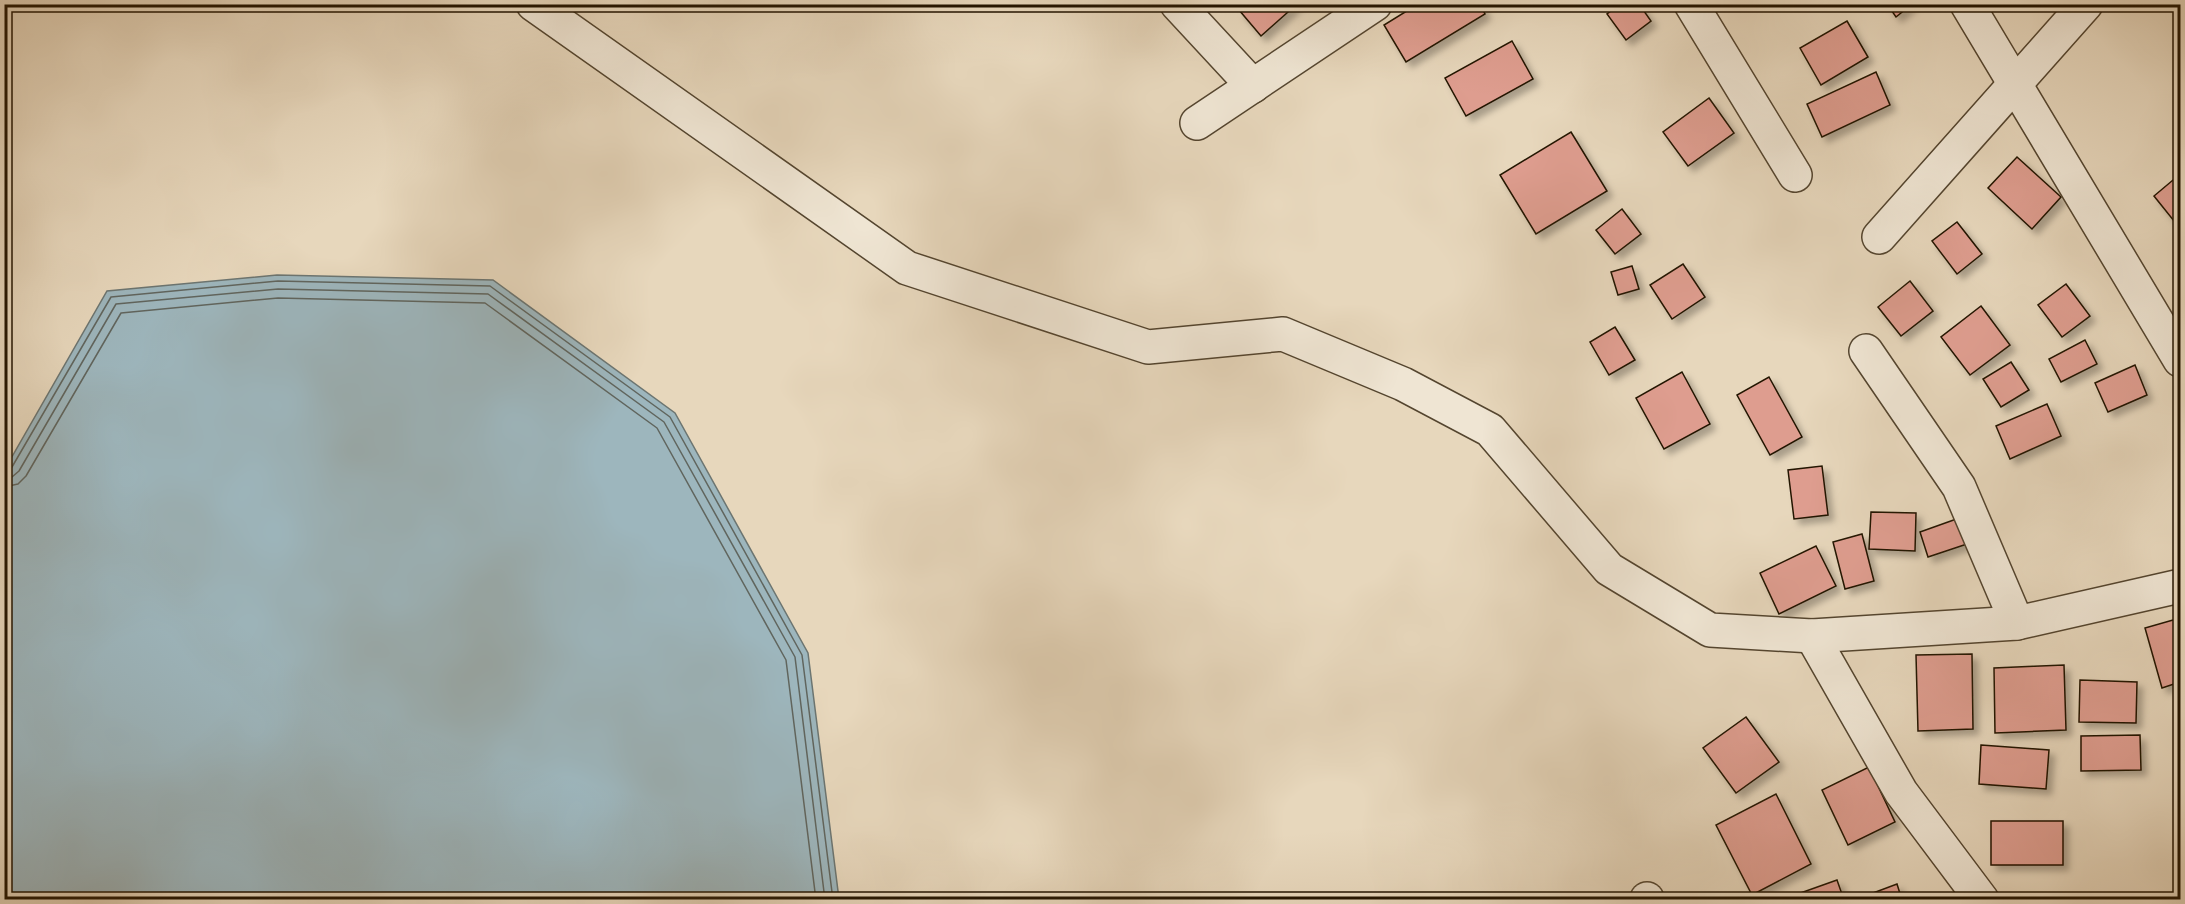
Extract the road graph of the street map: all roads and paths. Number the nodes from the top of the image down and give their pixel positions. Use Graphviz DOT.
graph roads {
  1 [pos="533,4"];
  2 [pos="1177,4"];
  3 [pos="1375,4"];
  4 [pos="1691,4"];
  5 [pos="1967,4"];
  6 [pos="2086,4"];
  7 [pos="2015,84"];
  8 [pos="1253,86"];
  9 [pos="1197,123"];
  10 [pos="1794,175"];
  11 [pos="1879,237"];
  12 [pos="1866,351"];
  13 [pos="2181,360"];
  14 [pos="2181,586"];
  15 [pos="2017,623"];
  16 [pos="1812,636"];
  17 [pos="1982,900"];
  1 -- 16 [label="street"];
  2 -- 8 [label="street"];
  3 -- 8 [label="street"];
  4 -- 10 [label="street"];
  5 -- 7 [label="street"];
  6 -- 7 [label="street"];
  7 -- 11 [label="street"];
  7 -- 13 [label="street"];
  8 -- 9 [label="street"];
  12 -- 15 [label="street"];
  14 -- 15 [label="street"];
  15 -- 16 [label="street"];
  16 -- 17 [label="street"];
}
